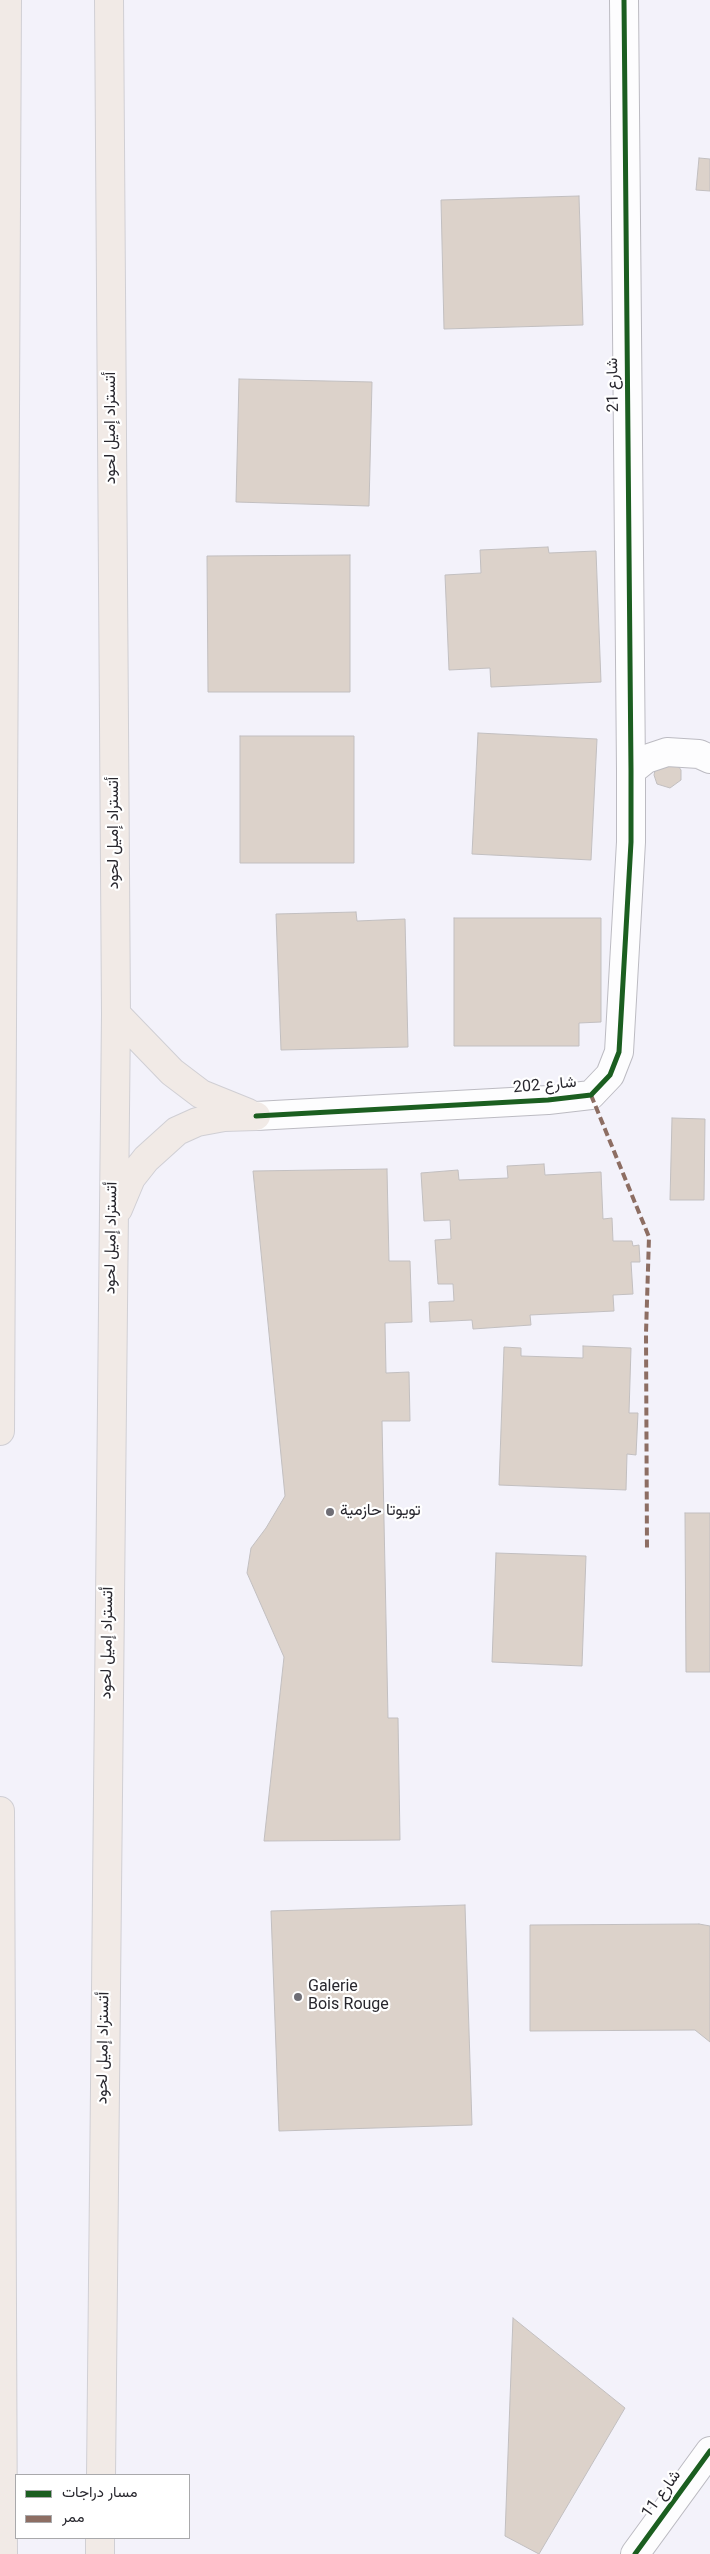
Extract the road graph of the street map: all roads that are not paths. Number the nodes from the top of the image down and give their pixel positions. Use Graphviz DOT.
graph roads {
  1 [pos="7,0"];
  2 [pos="109,0"];
  3 [pos="624,0"];
  4 [pos="710,759"];
  5 [pos="632,771"];
  6 [pos="116,1014"];
  7 [pos="256,1116"];
  8 [pos="113,1222"];
  9 [pos="0,1431"];
  10 [pos="0,1811"];
  11 [pos="0,2089"];
  12 [pos="710,2451"];
  13 [pos="100,2474"];
  14 [pos="100,2539"];
  15 [pos="3,2554"];
  16 [pos="100,2554"];
  17 [pos="635,2554"];
  1 -- 9 [label="highway"];
  2 -- 6 [label="highway, أتستراد إميل لحود"];
  3 -- 5 [label="street, شارع 21"];
  4 -- 5 [label="street"];
  5 -- 7 [label="street, شارع 202"];
  6 -- 7 [label="highway"];
  6 -- 8 [label="highway, أتستراد إميل لحود"];
  7 -- 8 [label="highway"];
  8 -- 13 [label="highway, أتستراد إميل لحود"];
  10 -- 11 [label="highway"];
  11 -- 15 [label="highway"];
  12 -- 17 [label="street, شارع 11"];
  14 -- 16 [label="highway"];
}
